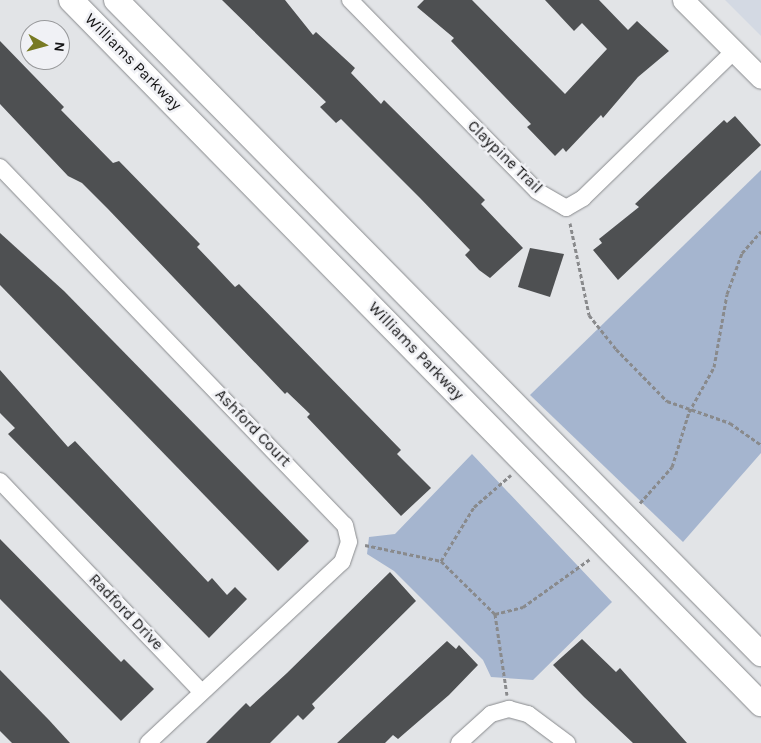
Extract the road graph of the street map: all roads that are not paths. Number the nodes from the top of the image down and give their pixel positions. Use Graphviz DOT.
graph roads {
  1 [pos="71,0"];
  2 [pos="116,0"];
  3 [pos="350,0"];
  4 [pos="683,0"];
  5 [pos="733,52"];
  6 [pos="761,78"];
  7 [pos="0,167"];
  8 [pos="0,481"];
  9 [pos="761,654"];
  10 [pos="200,690"];
  11 [pos="761,704"];
  12 [pos="148,743"];
  13 [pos="459,743"];
  14 [pos="567,743"];
  1 -- 11 [label="main road, Williams Parkway"];
  2 -- 9 [label="main road, Williams Parkway"];
  3 -- 5 [label="street, Claypine Trail"];
  4 -- 5 [label="street"];
  5 -- 6 [label="street"];
  7 -- 10 [label="street, Ashford Court"];
  8 -- 10 [label="street, Radford Drive"];
  10 -- 12 [label="street"];
  13 -- 14 [label="street"];
}
